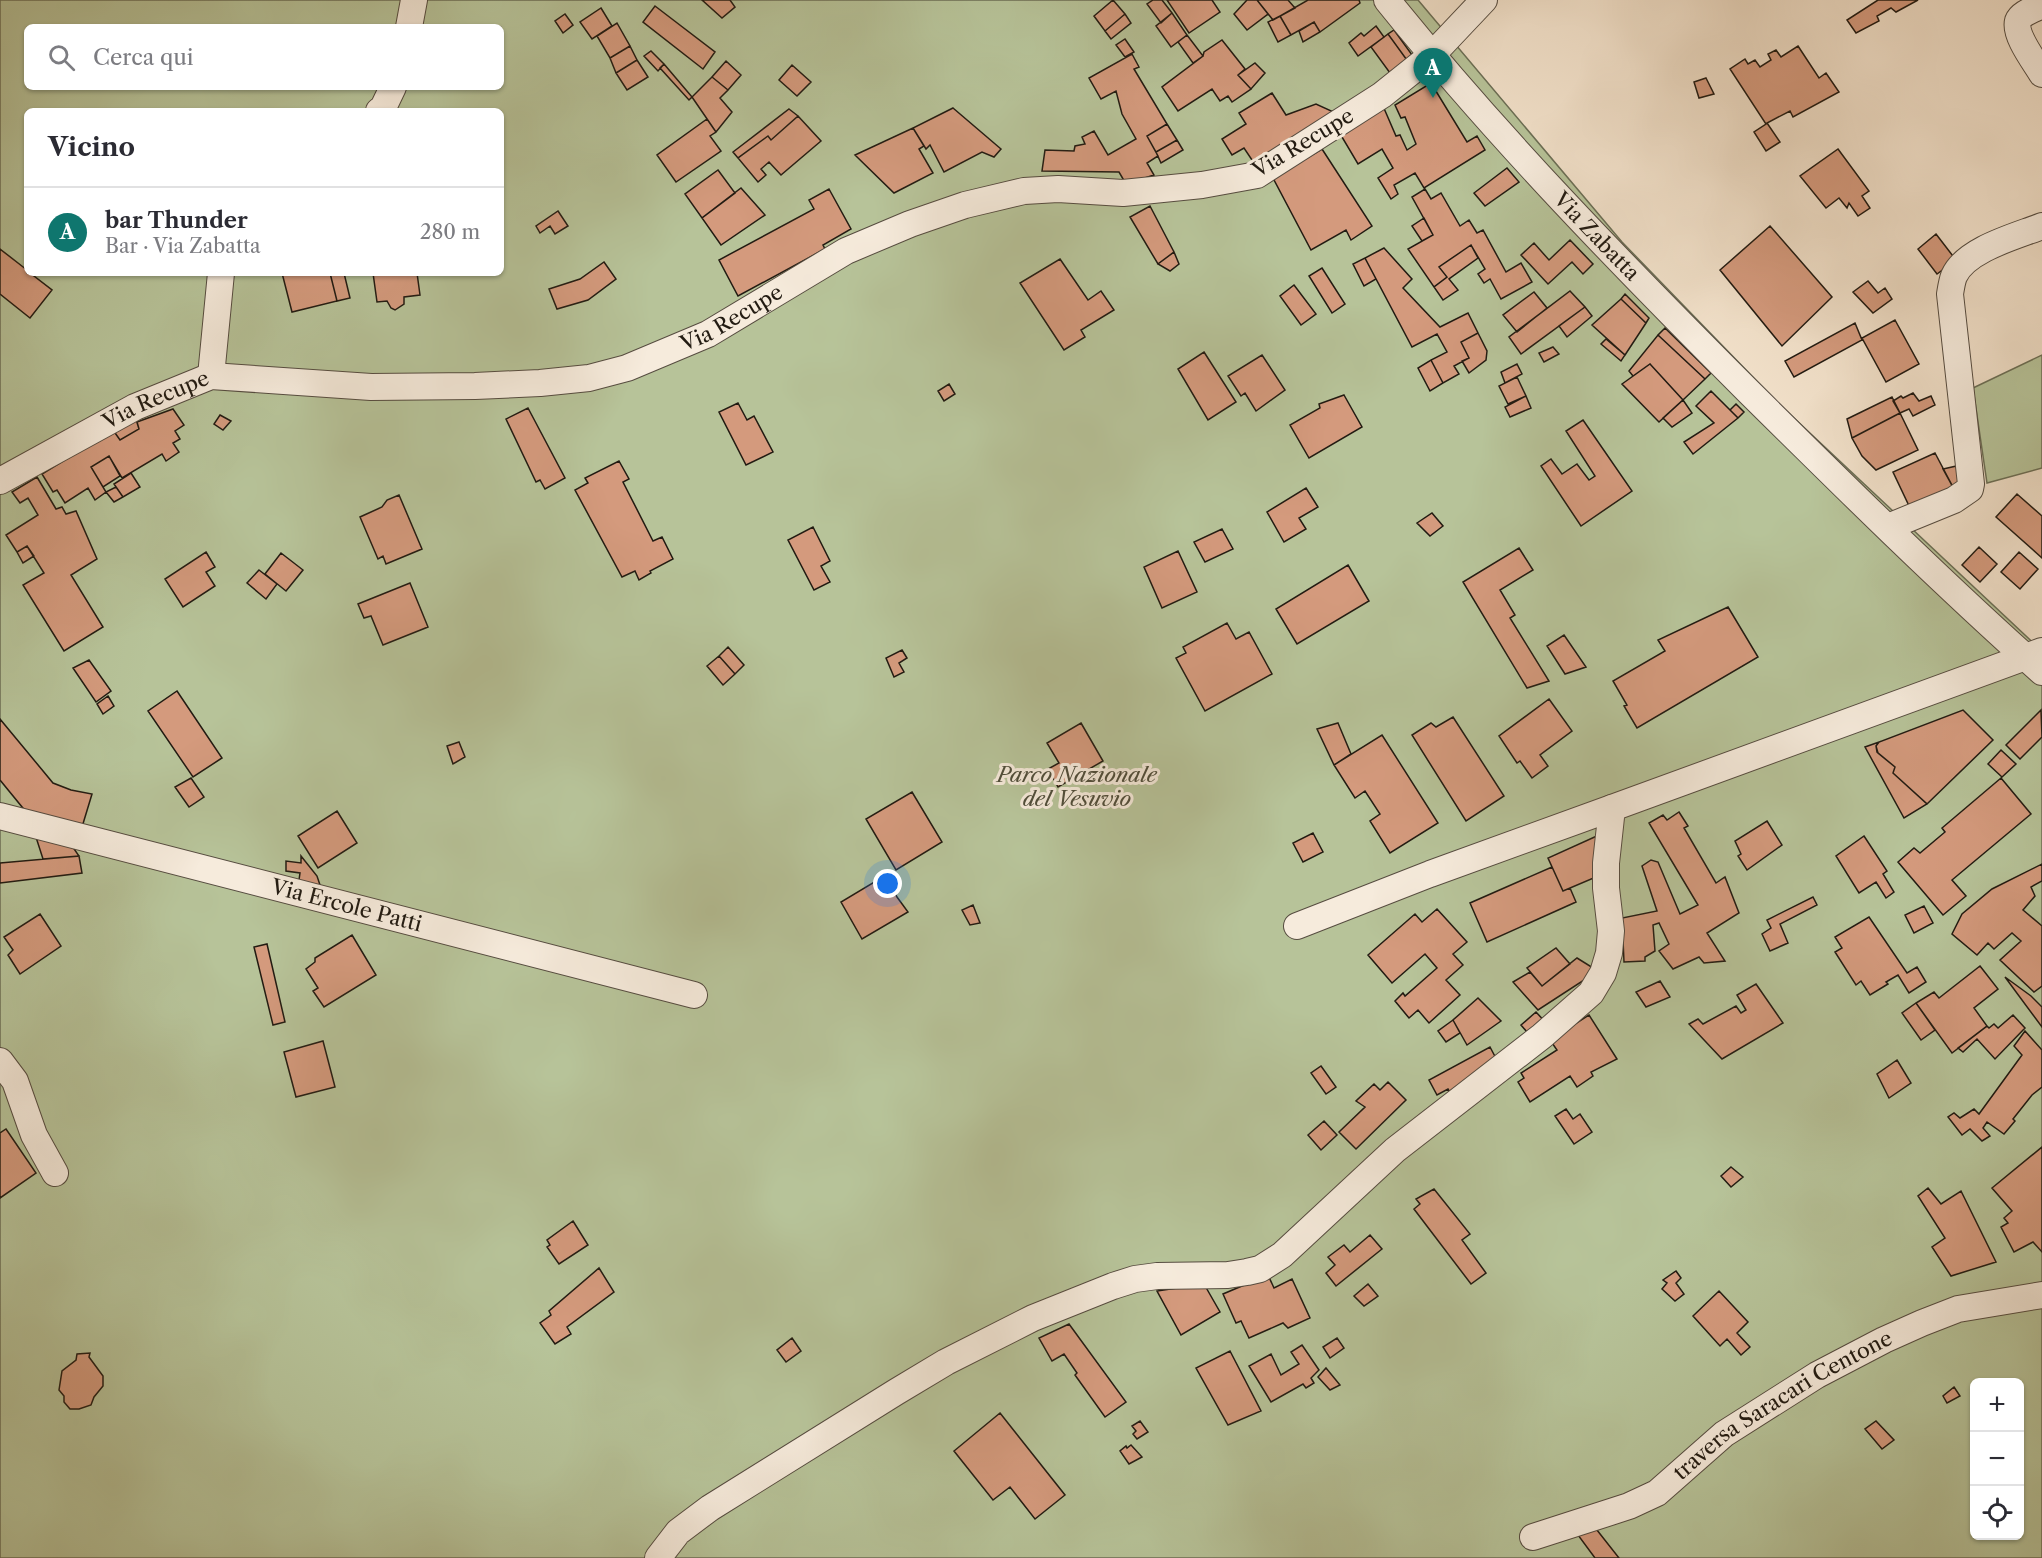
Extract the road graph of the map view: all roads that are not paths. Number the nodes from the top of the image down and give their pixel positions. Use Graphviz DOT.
graph roads {
  1 [pos="414,0"];
  2 [pos="1387,0"];
  3 [pos="1484,0"];
  4 [pos="2042,5"];
  5 [pos="410,24"];
  6 [pos="1432,55"];
  7 [pos="2042,74"];
  8 [pos="392,90"];
  9 [pos="383,108"];
  10 [pos="2042,226"];
  11 [pos="221,276"];
  12 [pos="211,376"];
  13 [pos="0,481"];
  14 [pos="1888,527"];
  15 [pos="2037,660"];
  16 [pos="1612,808"];
  17 [pos="0,816"];
  18 [pos="1298,926"];
  19 [pos="694,995"];
  20 [pos="0,1061"];
  21 [pos="55,1173"];
  22 [pos="2042,1295"];
  23 [pos="1533,1538"];
  24 [pos="658,1558"];
  1 -- 5 [label="street"];
  2 -- 6 [label="street, Via Zabatta"];
  3 -- 6 [label="street, Via Recupe"];
  4 -- 7 [label="street"];
  6 -- 12 [label="street, Via Recupe"];
  6 -- 14 [label="street, Via Zabatta"];
  8 -- 9 [label="street"];
  10 -- 14 [label="street"];
  11 -- 12 [label="street"];
  12 -- 13 [label="street, Via Recupe"];
  14 -- 15 [label="street, Via Zabatta"];
  15 -- 16 [label="street"];
  16 -- 18 [label="street"];
  16 -- 24 [label="street"];
  17 -- 19 [label="street, Via Ercole Patti"];
  20 -- 21 [label="street"];
  22 -- 23 [label="street, traversa Saracari Centone"];
}
